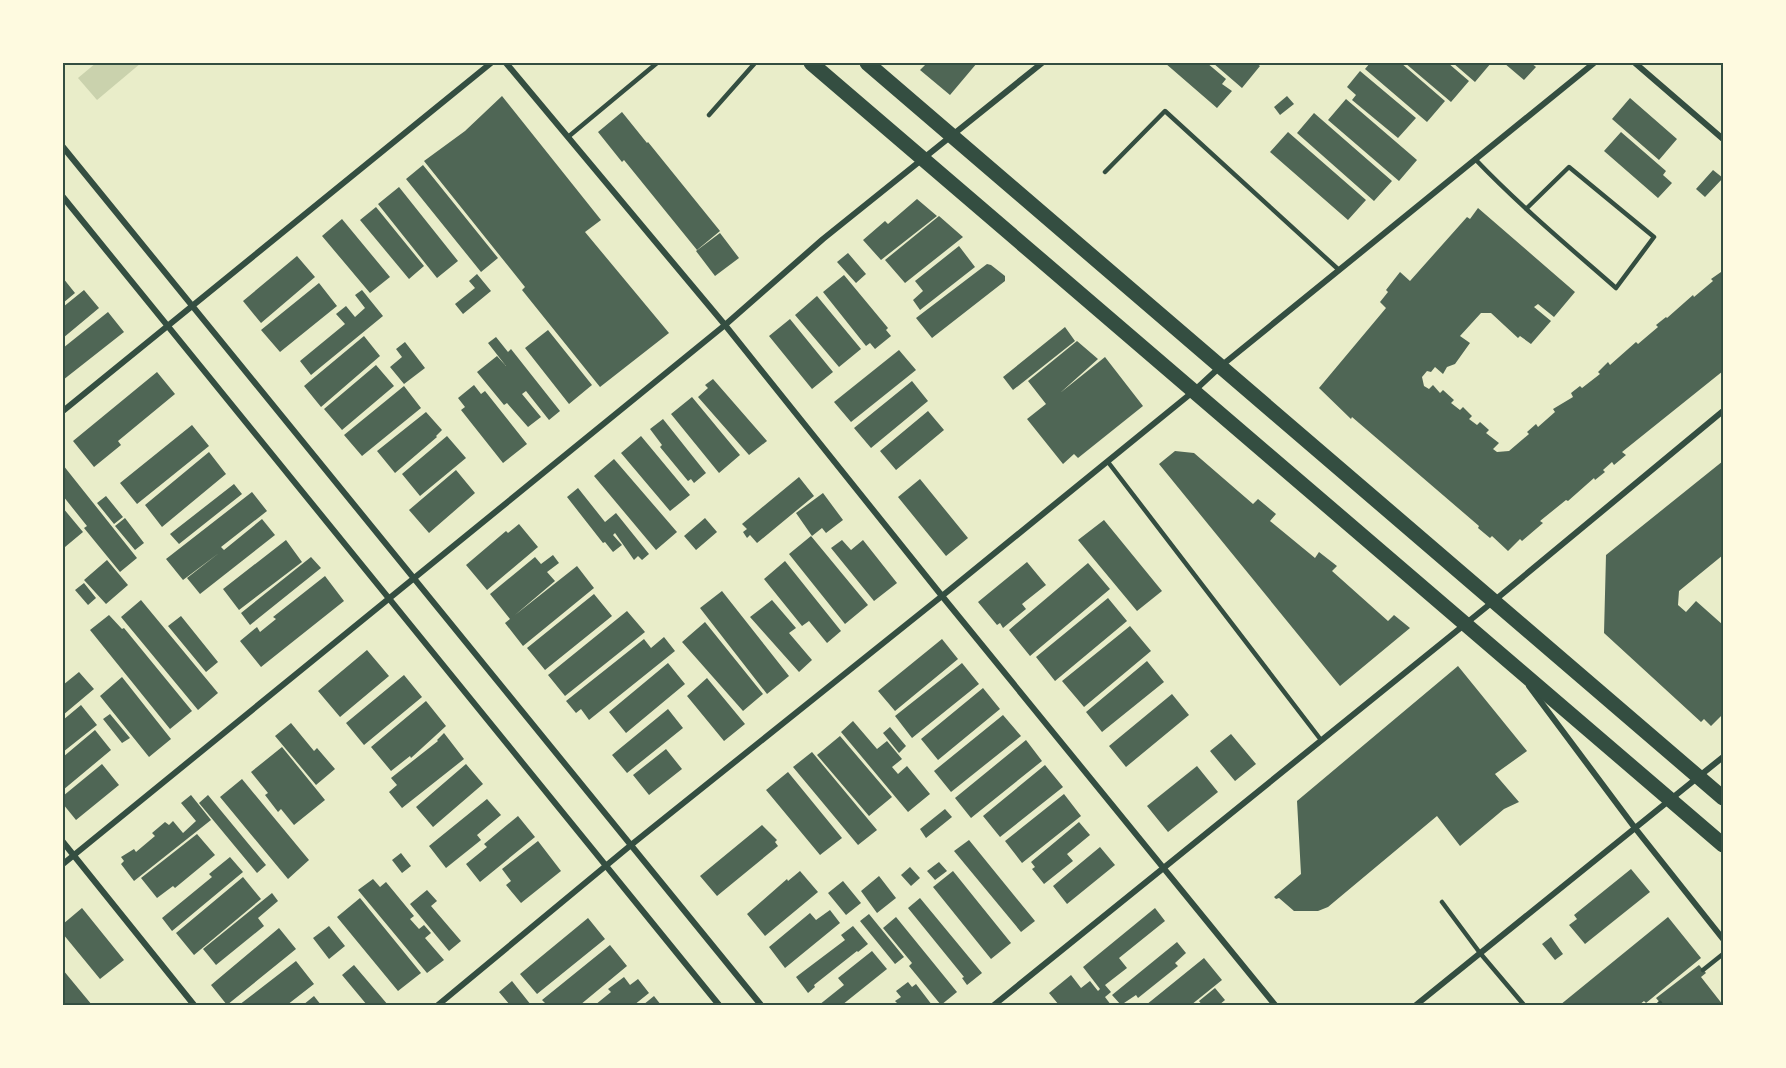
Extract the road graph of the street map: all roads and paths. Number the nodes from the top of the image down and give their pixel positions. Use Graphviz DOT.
graph roads {
  1 [pos="491,63"];
  2 [pos="506,63"];
  3 [pos="657,63"];
  4 [pos="754,63"];
  5 [pos="811,63"];
  6 [pos="867,63"];
  7 [pos="1042,63"];
  8 [pos="1594,63"];
  9 [pos="1635,63"];
  10 [pos="709,114"];
  11 [pos="952,136"];
  12 [pos="568,137"];
  13 [pos="1723,139"];
  14 [pos="63,147"];
  15 [pos="923,159"];
  16 [pos="1475,159"];
  17 [pos="1105,172"];
  18 [pos="63,197"];
  19 [pos="1526,209"];
  20 [pos="1339,270"];
  21 [pos="193,307"];
  22 [pos="726,325"];
  23 [pos="168,326"];
  24 [pos="1221,366"];
  25 [pos="1194,391"];
  26 [pos="63,411"];
  27 [pos="1723,411"];
  28 [pos="1108,462"];
  29 [pos="414,578"];
  30 [pos="942,596"];
  31 [pos="389,598"];
  32 [pos="1495,600"];
  33 [pos="1465,623"];
  34 [pos="1510,662"];
  35 [pos="1321,740"];
  36 [pos="1723,757"];
  37 [pos="1699,777"];
  38 [pos="1723,798"];
  39 [pos="1670,800"];
  40 [pos="1635,828"];
  41 [pos="63,842"];
  42 [pos="631,845"];
  43 [pos="1723,845"];
  44 [pos="74,855"];
  45 [pos="63,864"];
  46 [pos="606,866"];
  47 [pos="1163,868"];
  48 [pos="1442,902"];
  49 [pos="1723,939"];
  50 [pos="1480,953"];
  51 [pos="1723,954"];
  52 [pos="1703,970"];
  53 [pos="194,1005"];
  54 [pos="438,1005"];
  55 [pos="719,1005"];
  56 [pos="761,1005"];
  57 [pos="994,1005"];
  58 [pos="1275,1005"];
  59 [pos="1416,1005"];
  60 [pos="1524,1005"];
  1 -- 21 [label="street"];
  2 -- 12 [label="street"];
  3 -- 12 [label="lane"];
  4 -- 10 [label="lane"];
  5 -- 15 [label="main road"];
  6 -- 11 [label="main road"];
  7 -- 11 [label="street"];
  8 -- 16 [label="street"];
  9 -- 13 [label="street"];
  11 -- 15 [label="street"];
  11 -- 24 [label="main road"];
  12 -- 22 [label="street"];
  14 -- 21 [label="street"];
  15 -- 22 [label="street"];
  15 -- 25 [label="main road"];
  16 -- 19 [label="lane"];
  16 -- 20 [label="street"];
  17 -- 20 [label="lane"];
  18 -- 23 [label="street"];
  19 -- 19 [label="lane"];
  20 -- 24 [label="street"];
  21 -- 23 [label="street"];
  21 -- 29 [label="street"];
  22 -- 29 [label="street"];
  22 -- 30 [label="street"];
  23 -- 26 [label="street"];
  23 -- 31 [label="street"];
  24 -- 25 [label="street"];
  24 -- 32 [label="main road"];
  25 -- 28 [label="street"];
  25 -- 33 [label="main road"];
  27 -- 32 [label="street"];
  28 -- 30 [label="street"];
  28 -- 35 [label="lane"];
  29 -- 31 [label="street"];
  29 -- 42 [label="street"];
  30 -- 42 [label="street"];
  30 -- 47 [label="street"];
  31 -- 44 [label="street"];
  31 -- 46 [label="street"];
  32 -- 33 [label="street"];
  32 -- 37 [label="main road"];
  33 -- 34 [label="main road"];
  33 -- 35 [label="street"];
  34 -- 39 [label="main road"];
  34 -- 40 [label="street"];
  35 -- 47 [label="street"];
  36 -- 37 [label="street"];
  37 -- 38 [label="main road"];
  37 -- 39 [label="street"];
  39 -- 40 [label="street"];
  39 -- 43 [label="main road"];
  40 -- 49 [label="street"];
  40 -- 50 [label="street"];
  41 -- 44 [label="street"];
  42 -- 46 [label="street"];
  42 -- 56 [label="street"];
  44 -- 45 [label="street"];
  44 -- 53 [label="street"];
  46 -- 54 [label="street"];
  46 -- 55 [label="street"];
  47 -- 57 [label="street"];
  47 -- 58 [label="street"];
  48 -- 50 [label="lane"];
  50 -- 59 [label="street"];
  50 -- 60 [label="lane"];
  51 -- 52 [label="lane"];
}
